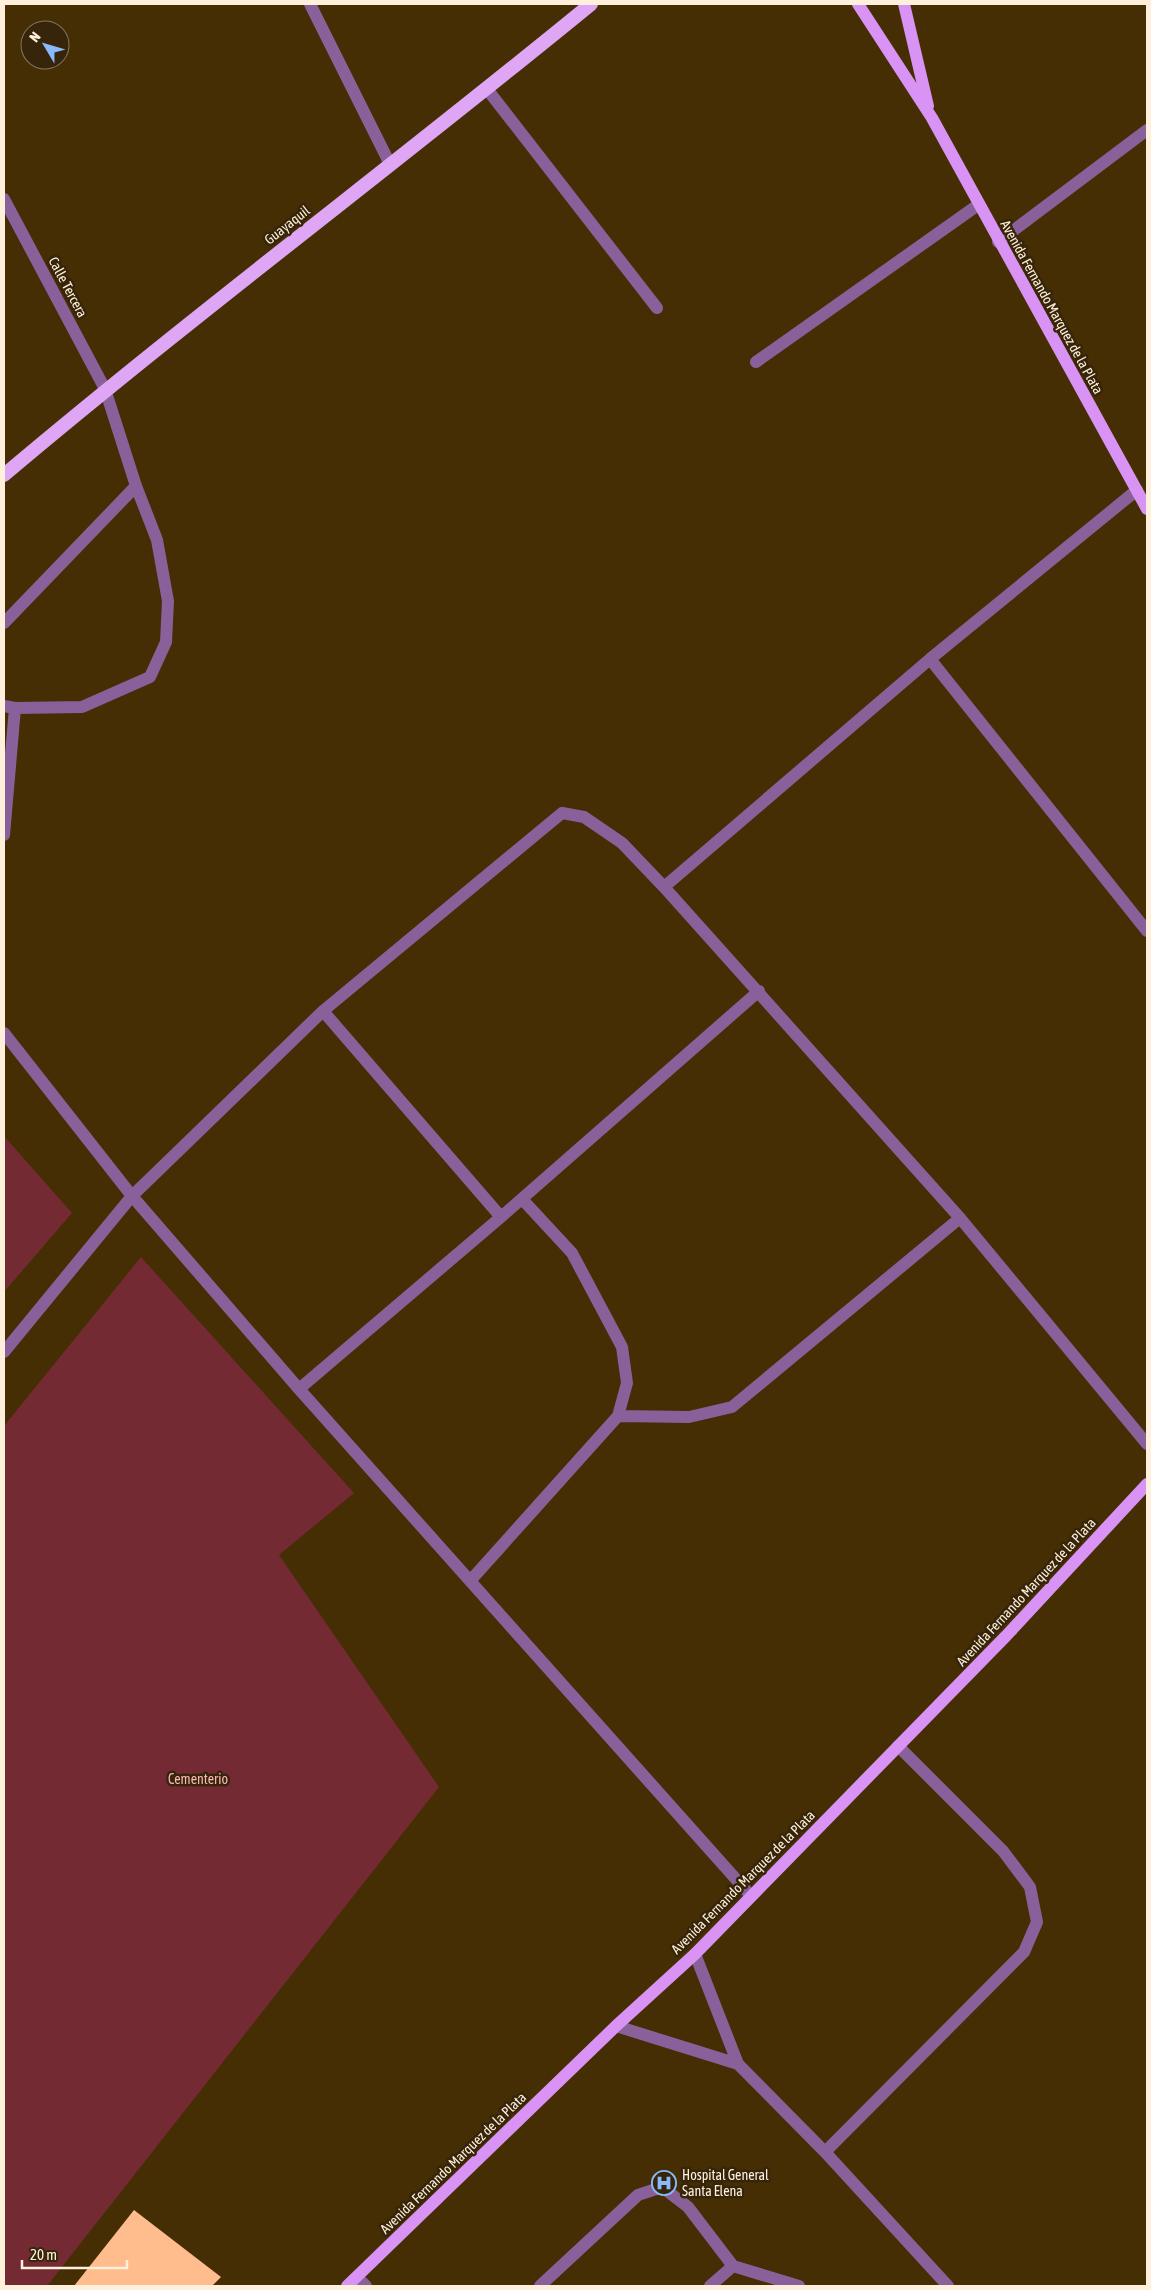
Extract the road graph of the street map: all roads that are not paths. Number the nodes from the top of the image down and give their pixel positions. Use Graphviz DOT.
graph roads {
  1 [pos="310,4"];
  2 [pos="591,4"];
  3 [pos="858,4"];
  4 [pos="904,4"];
  5 [pos="487,89"];
  6 [pos="932,118"];
  7 [pos="1147,130"];
  8 [pos="390,164"];
  9 [pos="4,198"];
  10 [pos="978,205"];
  11 [pos="998,242"];
  12 [pos="657,308"];
  13 [pos="756,362"];
  14 [pos="105,389"];
  15 [pos="4,475"];
  16 [pos="136,486"];
  17 [pos="1137,490"];
  18 [pos="1147,509"];
  19 [pos="4,623"];
  20 [pos="930,659"];
  21 [pos="9,707"];
  22 [pos="4,835"];
  23 [pos="664,887"];
  24 [pos="1147,931"];
  25 [pos="759,991"];
  26 [pos="323,1011"];
  27 [pos="4,1033"];
  28 [pos="132,1196"];
  29 [pos="522,1199"];
  30 [pos="501,1217"];
  31 [pos="960,1218"];
  32 [pos="4,1352"];
  33 [pos="299,1389"];
  34 [pos="618,1416"];
  35 [pos="1147,1444"];
  36 [pos="1147,1484"];
  37 [pos="470,1581"];
  38 [pos="898,1746"];
  39 [pos="751,1896"];
  40 [pos="695,1954"];
  41 [pos="616,2026"];
  42 [pos="738,2064"];
  43 [pos="825,2152"];
  44 [pos="733,2266"];
  45 [pos="361,2282"];
  46 [pos="347,2286"];
  47 [pos="540,2286"];
  48 [pos="710,2286"];
  49 [pos="799,2286"];
  50 [pos="948,2286"];
  1 -- 8 [label="street"];
  2 -- 5 [label="highway, Guayaquil"];
  3 -- 6 [label="main road, Avenida Fernando Marquez de la Plata"];
  4 -- 6 [label="main road, Avenida Fernando Marquez de la Plata"];
  5 -- 8 [label="highway, Guayaquil"];
  5 -- 12 [label="street"];
  6 -- 10 [label="main road, Avenida Fernando Marquez de la Plata"];
  7 -- 11 [label="street"];
  8 -- 14 [label="highway, Guayaquil"];
  9 -- 14 [label="street, Calle Tercera"];
  10 -- 11 [label="main road, Avenida Fernando Marquez de la Plata"];
  10 -- 13 [label="street"];
  11 -- 17 [label="main road, Avenida Fernando Marquez de la Plata"];
  14 -- 15 [label="highway, Guayaquil"];
  14 -- 16 [label="street, Calle Tercera"];
  16 -- 19 [label="street"];
  16 -- 21 [label="street, Calle Tercera"];
  17 -- 18 [label="main road, Avenida Fernando Marquez de la Plata"];
  17 -- 20 [label="street"];
  20 -- 23 [label="street"];
  20 -- 24 [label="street"];
  21 -- 22 [label="street"];
  23 -- 25 [label="street"];
  23 -- 26 [label="street"];
  25 -- 29 [label="street"];
  25 -- 31 [label="street"];
  26 -- 28 [label="street"];
  26 -- 30 [label="street"];
  27 -- 28 [label="street"];
  28 -- 32 [label="street"];
  28 -- 33 [label="street"];
  29 -- 30 [label="street"];
  29 -- 34 [label="street"];
  30 -- 33 [label="street"];
  31 -- 34 [label="street"];
  31 -- 35 [label="street"];
  33 -- 37 [label="street"];
  34 -- 37 [label="street"];
  36 -- 38 [label="main road, Avenida Fernando Marquez de la Plata"];
  37 -- 39 [label="street"];
  38 -- 39 [label="main road, Avenida Fernando Marquez de la Plata"];
  38 -- 43 [label="street"];
  39 -- 40 [label="main road, Avenida Fernando Marquez de la Plata"];
  40 -- 41 [label="main road, Avenida Fernando Marquez de la Plata"];
  40 -- 42 [label="street"];
  41 -- 42 [label="street"];
  41 -- 45 [label="main road, Avenida Fernando Marquez de la Plata"];
  42 -- 43 [label="street"];
  43 -- 50 [label="street"];
  44 -- 47 [label="street"];
  44 -- 48 [label="street"];
  44 -- 49 [label="street"];
  45 -- 46 [label="main road, Avenida Fernando Marquez de la Plata"];
}
